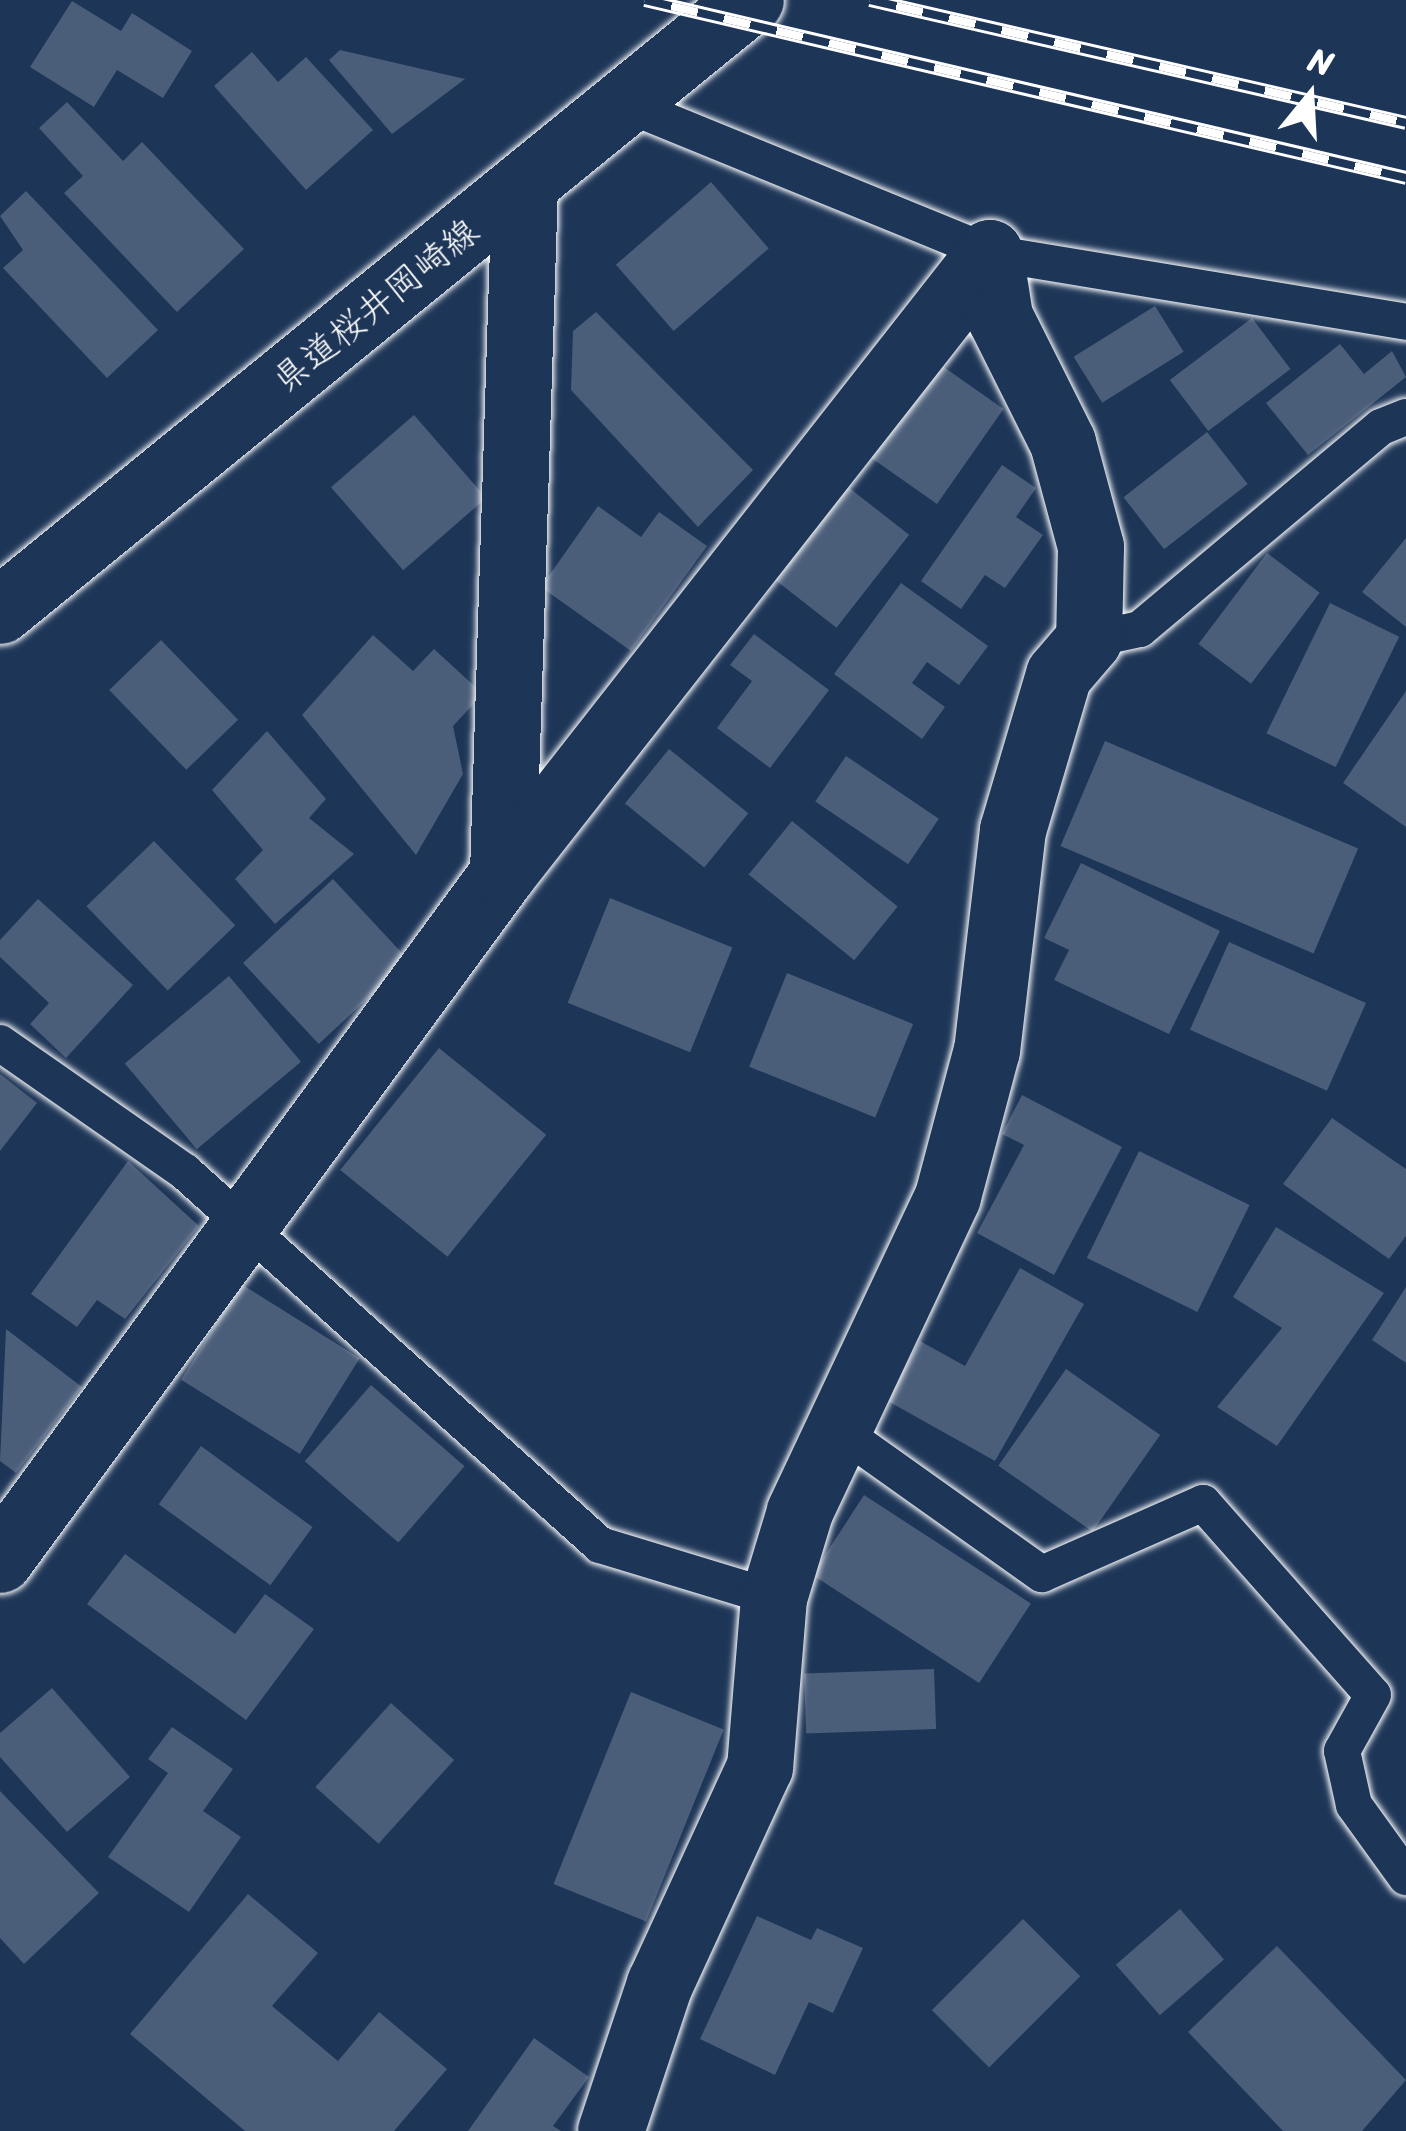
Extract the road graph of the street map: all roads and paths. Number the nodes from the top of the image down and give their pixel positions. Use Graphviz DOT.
graph roads {
  1 [pos="751,0"];
  2 [pos="625,104"];
  3 [pos="525,185"];
  4 [pos="990,253"];
  5 [pos="1406,322"];
  6 [pos="1406,417"];
  7 [pos="0,611"];
  8 [pos="1089,640"];
  9 [pos="503,874"];
  10 [pos="0,1043"];
  11 [pos="241,1230"];
  12 [pos="839,1430"];
  13 [pos="0,1560"];
  14 [pos="774,1598"];
  15 [pos="1389,1690"];
  16 [pos="1406,1877"];
  17 [pos="611,2131"];
  1 -- 2 [label="street, 県道桜井岡崎線"];
  2 -- 3 [label="street, 県道桜井岡崎線"];
  2 -- 4 [label="lane"];
  3 -- 7 [label="street, 県道桜井岡崎線"];
  3 -- 9 [label="street"];
  4 -- 5 [label="lane"];
  4 -- 8 [label="street"];
  4 -- 9 [label="street"];
  6 -- 8 [label="lane"];
  8 -- 12 [label="street"];
  9 -- 11 [label="street"];
  10 -- 11 [label="lane"];
  11 -- 13 [label="street"];
  11 -- 14 [label="lane"];
  12 -- 14 [label="street"];
  12 -- 15 [label="lane"];
  14 -- 17 [label="street"];
  15 -- 16 [label="lane"];
}
